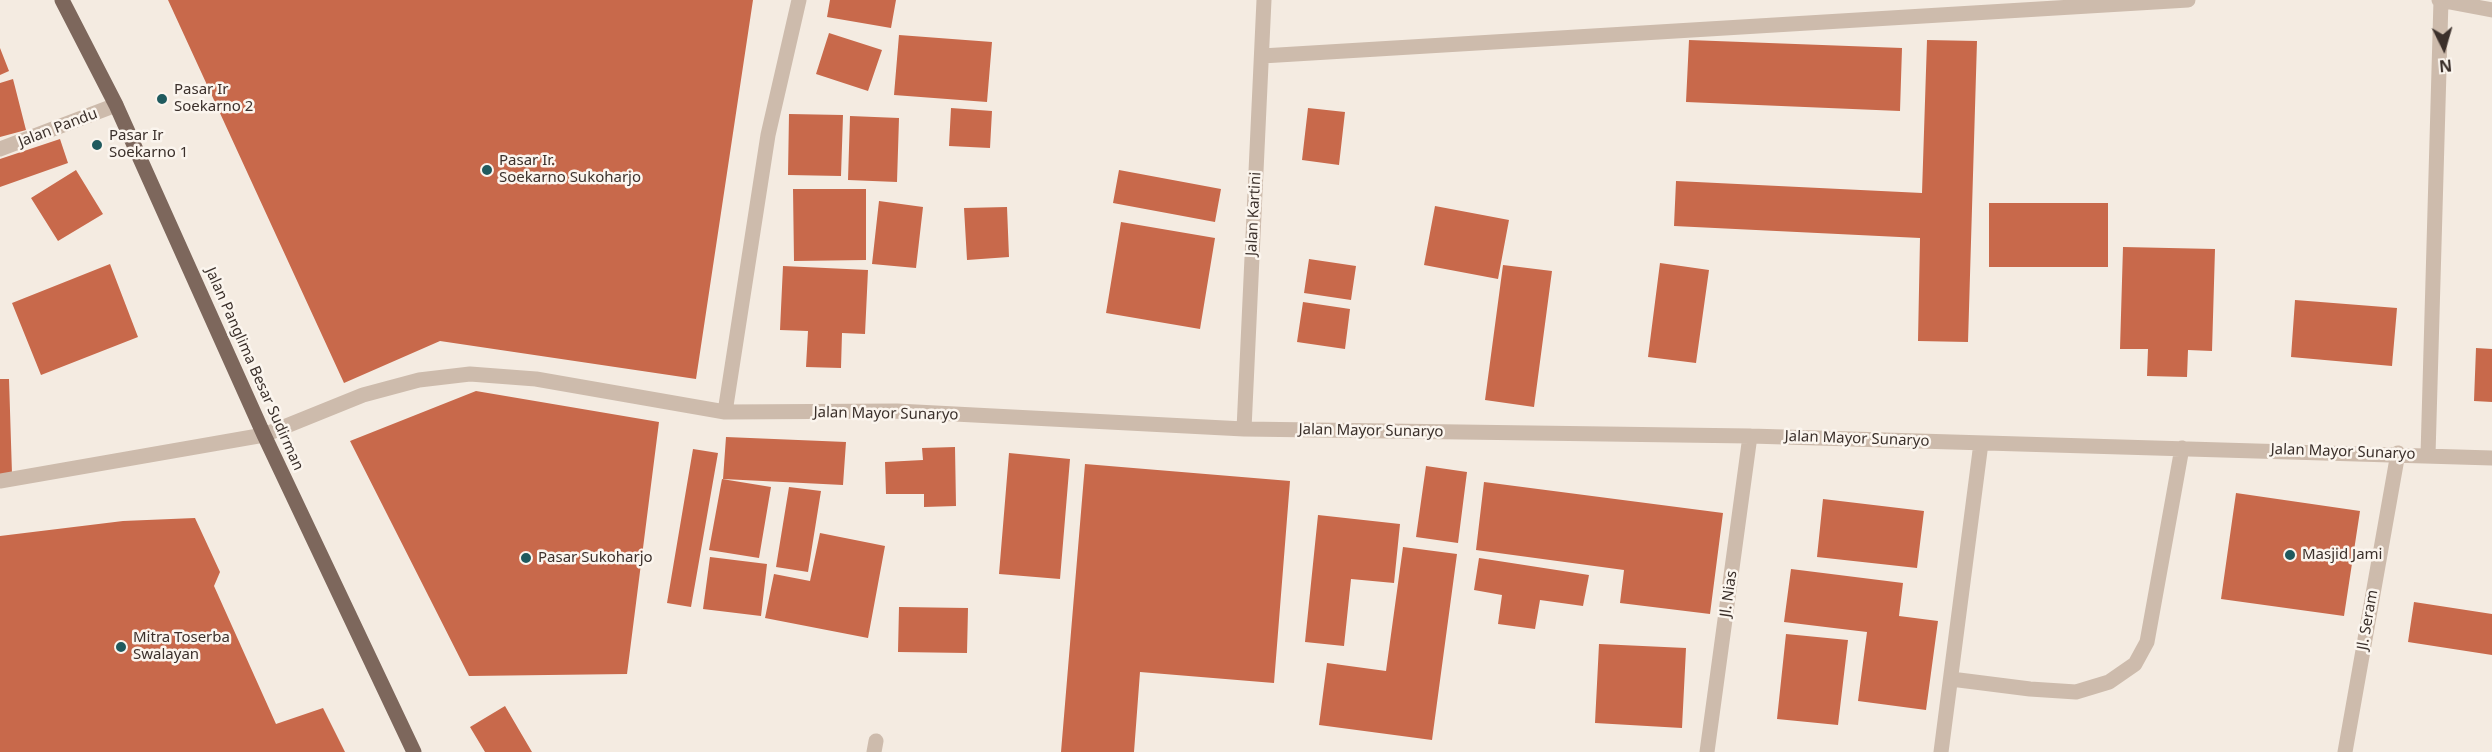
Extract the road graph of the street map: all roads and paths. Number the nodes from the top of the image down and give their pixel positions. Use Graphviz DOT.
graph roads {
  1 [pos="62,0"];
  2 [pos="799,0"];
  3 [pos="1264,0"];
  4 [pos="2188,0"];
  5 [pos="2440,0"];
  6 [pos="2492,10"];
  7 [pos="1262,56"];
  8 [pos="116,105"];
  9 [pos="0,149"];
  10 [pos="725,412"];
  11 [pos="1244,429"];
  12 [pos="264,435"];
  13 [pos="1750,436"];
  14 [pos="1981,443"];
  15 [pos="2181,448"];
  16 [pos="2398,453"];
  17 [pos="2428,455"];
  18 [pos="2492,458"];
  19 [pos="0,481"];
  20 [pos="1951,679"];
  21 [pos="414,752"];
  22 [pos="1707,752"];
  23 [pos="1941,752"];
  24 [pos="2345,752"];
  1 -- 8 [label="main road, Jalan Panglima Besar Sudirman"];
  2 -- 10 [label="street"];
  3 -- 7 [label="street, Jalan Kartini"];
  4 -- 7 [label="street"];
  5 -- 6 [label="street"];
  5 -- 17 [label="street"];
  7 -- 11 [label="street, Jalan Kartini"];
  8 -- 9 [label="street, Jalan Pandu"];
  8 -- 12 [label="main road, Jalan Panglima Besar Sudirman"];
  10 -- 11 [label="street, Jalan Mayor Sunaryo"];
  10 -- 12 [label="street, Jalan Mayor Sunaryo"];
  11 -- 13 [label="street, Jalan Mayor Sunaryo"];
  12 -- 19 [label="street, Jalan Mayor Sunaryo"];
  12 -- 21 [label="main road, Jalan Panglima Besar Sudirman"];
  13 -- 14 [label="street, Jalan Mayor Sunaryo"];
  13 -- 22 [label="street, Jl. Nias"];
  14 -- 15 [label="street, Jalan Mayor Sunaryo"];
  14 -- 20 [label="street"];
  15 -- 16 [label="street, Jalan Mayor Sunaryo"];
  15 -- 20 [label="street"];
  16 -- 17 [label="street, Jalan Mayor Sunaryo"];
  16 -- 24 [label="street, Jl. Seram"];
  17 -- 18 [label="street, Jalan Mayor Sunaryo"];
  20 -- 23 [label="street"];
}
